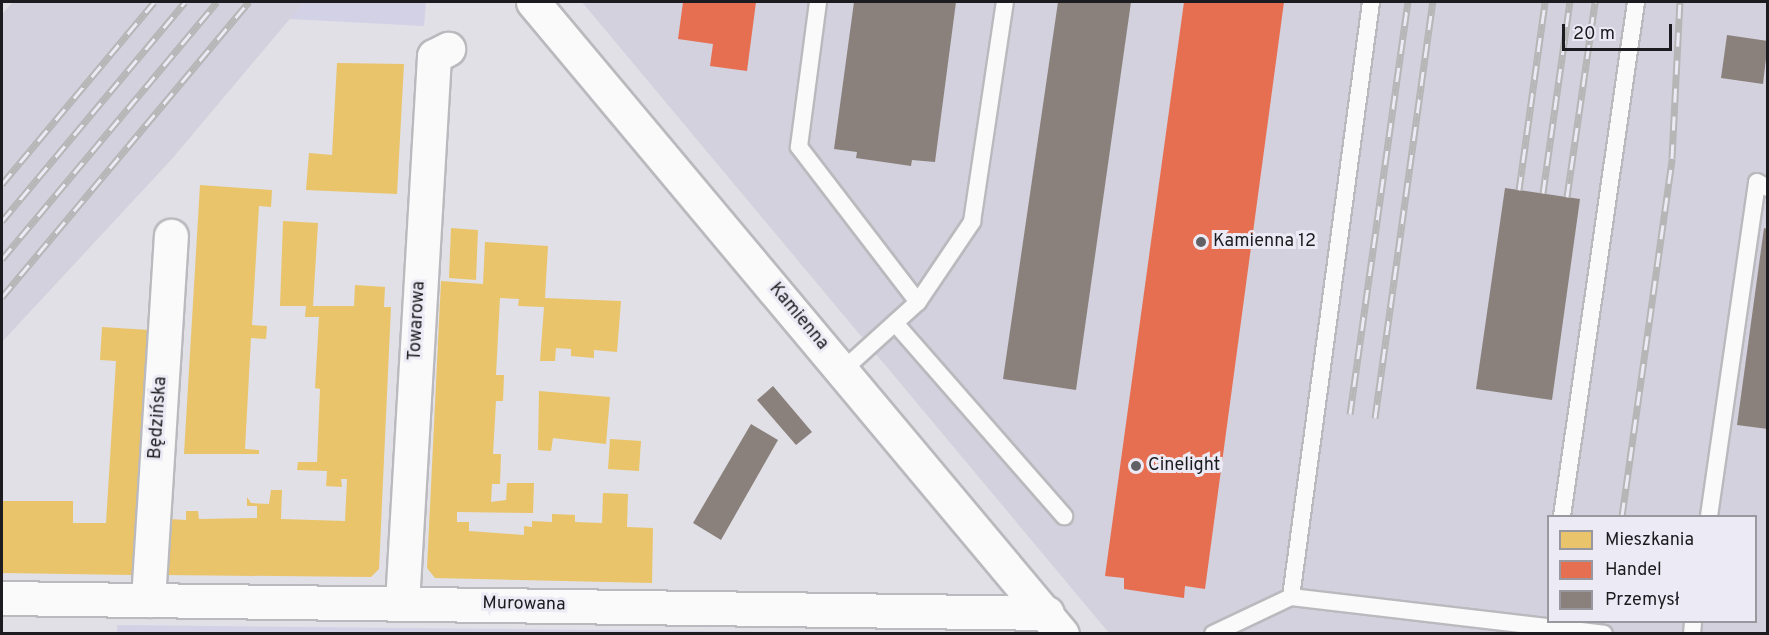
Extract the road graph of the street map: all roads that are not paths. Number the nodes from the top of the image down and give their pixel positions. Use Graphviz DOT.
graph roads {
  1 [pos="533,2"];
  2 [pos="818,2"];
  3 [pos="1005,2"];
  4 [pos="1371,2"];
  5 [pos="1636,2"];
  6 [pos="448,49"];
  7 [pos="1767,188"];
  8 [pos="171,236"];
  9 [pos="918,302"];
  10 [pos="895,323"];
  11 [pos="843,370"];
  12 [pos="1562,515"];
  13 [pos="1709,515"];
  14 [pos="1064,516"];
  15 [pos="1290,597"];
  16 [pos="2,598"];
  17 [pos="148,600"];
  18 [pos="402,603"];
  19 [pos="1547,620"];
  20 [pos="1055,623"];
  21 [pos="1560,623"];
  22 [pos="1213,633"];
  23 [pos="1604,633"];
  1 -- 11 [label="street, Kamienna"];
  2 -- 9 [label="lane"];
  3 -- 9 [label="lane"];
  4 -- 15 [label="lane"];
  5 -- 12 [label="lane"];
  6 -- 18 [label="street, Towarowa"];
  7 -- 13 [label="lane"];
  8 -- 17 [label="street, Będzińska"];
  9 -- 10 [label="lane"];
  10 -- 11 [label="lane"];
  10 -- 14 [label="lane"];
  11 -- 20 [label="street, Kamienna"];
  15 -- 19 [label="lane"];
  15 -- 22 [label="lane"];
  16 -- 17 [label="street, Murowana"];
  17 -- 18 [label="street, Murowana"];
  18 -- 20 [label="street, Murowana"];
  21 -- 23 [label="lane"];
}
